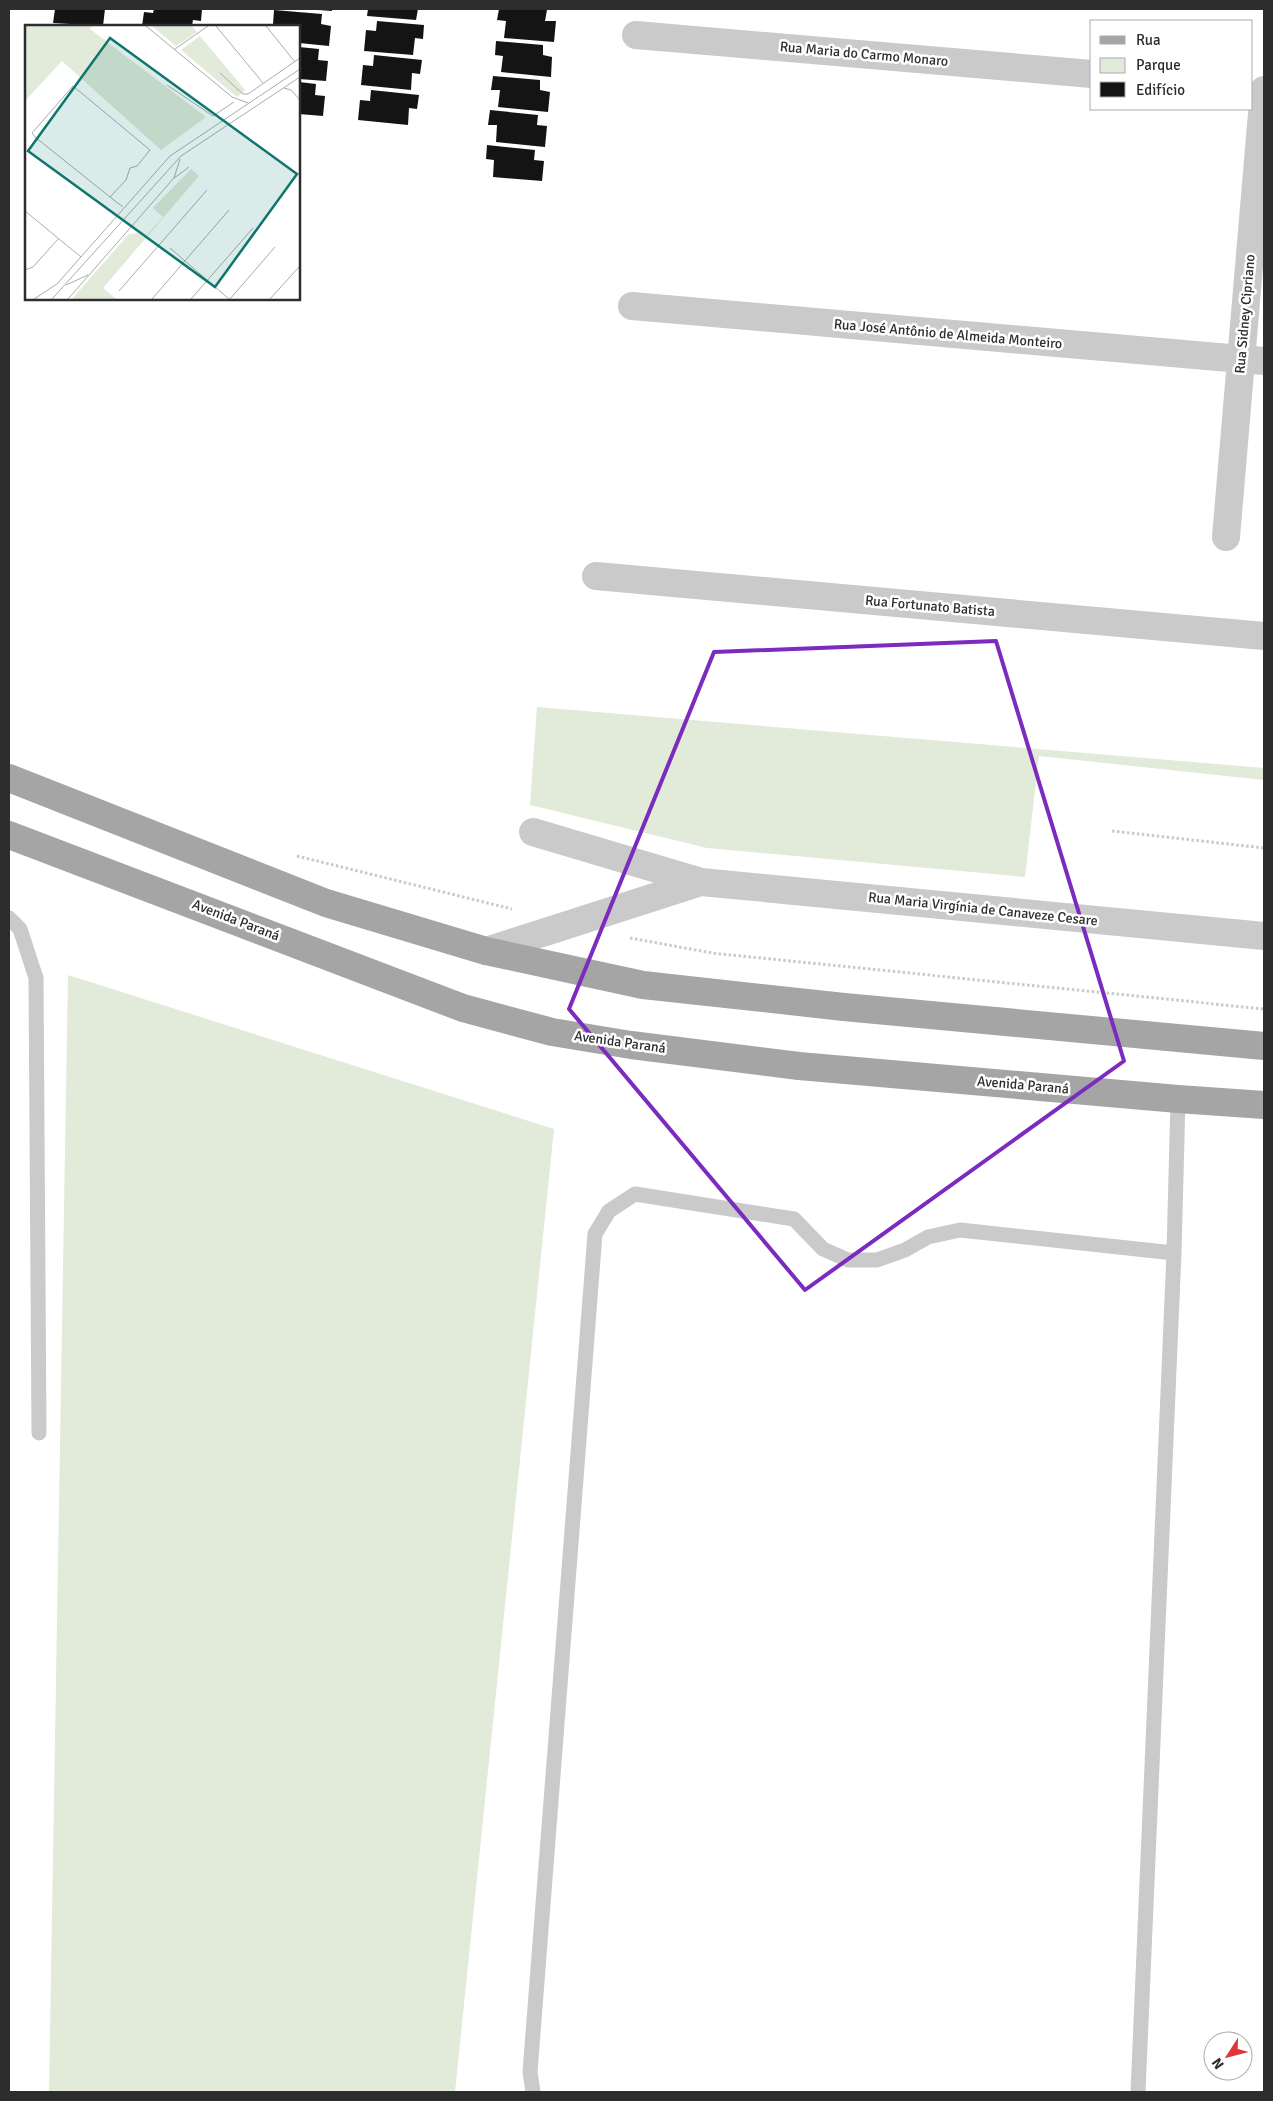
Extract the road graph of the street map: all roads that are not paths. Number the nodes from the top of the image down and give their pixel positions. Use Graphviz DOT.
graph roads {
  1 [pos="636,35"];
  2 [pos="1090,74"];
  3 [pos="1264,90"];
  4 [pos="632,306"];
  5 [pos="1253,360"];
  6 [pos="1226,537"];
  7 [pos="596,576"];
  8 [pos="1264,636"];
  9 [pos="9,778"];
  10 [pos="533,832"];
  11 [pos="9,835"];
  12 [pos="701,882"];
  13 [pos="9,918"];
  14 [pos="1264,936"];
  15 [pos="486,951"];
  16 [pos="1264,1046"];
  17 [pos="1178,1099"];
  18 [pos="1264,1104"];
  19 [pos="1174,1253"];
  20 [pos="39,1433"];
  21 [pos="533,2092"];
  22 [pos="1138,2092"];
  1 -- 2 [label="street, Rua Maria do Carmo Monaro"];
  3 -- 5 [label="street, Rua Sidney Cipriano"];
  4 -- 5 [label="street, Rua José Antônio de Almeida Monteiro"];
  5 -- 6 [label="street, Rua Sidney Cipriano"];
  7 -- 8 [label="street, Rua Fortunato Batista"];
  9 -- 15 [label="main road"];
  10 -- 12 [label="street, Rua Maria Virgínia de Canaveze Cesare"];
  11 -- 17 [label="main road, Avenida Paraná"];
  12 -- 14 [label="street, Rua Maria Virgínia de Canaveze Cesare"];
  12 -- 15 [label="street, Rua Maria Virgínia de Canaveze Cesare"];
  13 -- 20 [label="lane"];
  15 -- 16 [label="main road"];
  17 -- 18 [label="main road, Avenida Paraná"];
  17 -- 19 [label="lane"];
  19 -- 21 [label="lane"];
  19 -- 22 [label="lane"];
}
